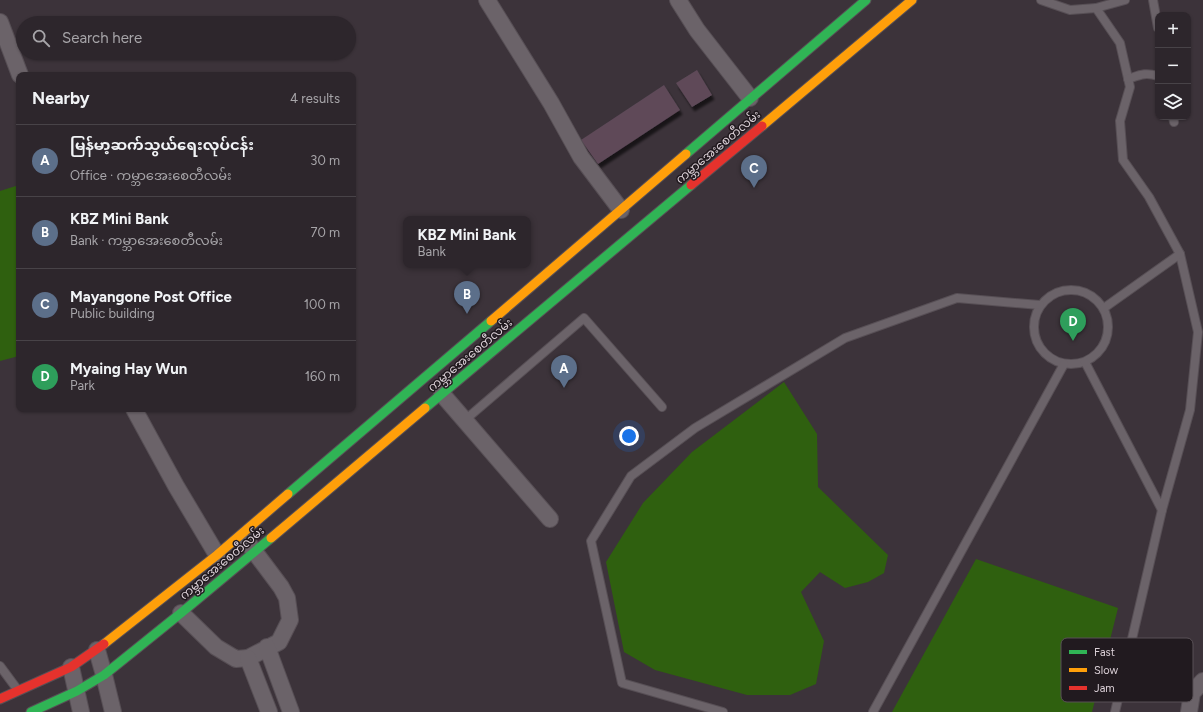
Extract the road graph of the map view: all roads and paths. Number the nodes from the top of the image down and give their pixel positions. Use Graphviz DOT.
graph roads {
  1 [pos="487,0"];
  2 [pos="678,0"];
  3 [pos="866,0"];
  4 [pos="912,0"];
  5 [pos="1041,0"];
  6 [pos="1125,0"];
  7 [pos="1153,0"];
  8 [pos="1096,8"];
  9 [pos="1155,12"];
  10 [pos="0,22"];
  11 [pos="19,72"];
  12 [pos="1155,75"];
  13 [pos="1128,78"];
  14 [pos="750,98"];
  15 [pos="622,210"];
  16 [pos="1180,254"];
  17 [pos="1040,305"];
  18 [pos="1104,308"];
  19 [pos="1085,362"];
  20 [pos="1064,364"];
  21 [pos="442,394"];
  22 [pos="422,395"];
  23 [pos="662,407"];
  24 [pos="136,412"];
  25 [pos="464,420"];
  26 [pos="1162,510"];
  27 [pos="550,519"];
  28 [pos="241,535"];
  29 [pos="255,551"];
  30 [pos="217,555"];
  31 [pos="181,613"];
  32 [pos="1132,638"];
  33 [pos="268,647"];
  34 [pos="97,650"];
  35 [pos="248,658"];
  36 [pos="0,666"];
  37 [pos="70,668"];
  38 [pos="104,674"];
  39 [pos="1203,681"];
  40 [pos="19,691"];
  41 [pos="77,691"];
  42 [pos="1193,692"];
  43 [pos="0,699"];
  44 [pos="1117,702"];
  45 [pos="1191,702"];
  46 [pos="31,712"];
  47 [pos="81,712"];
  48 [pos="113,712"];
  49 [pos="269,712"];
  50 [pos="291,712"];
  51 [pos="723,712"];
  52 [pos="873,712"];
  53 [pos="1115,712"];
  54 [pos="1189,712"];
  1 -- 15 [label="street"];
  2 -- 14 [label="street"];
  3 -- 14 [label="main road, ကမ္ဘာအေးစေတီလမ်း"];
  4 -- 21 [label="main road, ကမ္ဘာအေးစေတီလမ်း"];
  5 -- 8 [label="lane"];
  6 -- 8 [label="lane"];
  7 -- 9 [label="lane"];
  8 -- 13 [label="lane"];
  10 -- 11 [label="street"];
  12 -- 13 [label="lane"];
  13 -- 16 [label="lane"];
  14 -- 15 [label="main road, ကမ္ဘာအေးစေတီလမ်း"];
  15 -- 22 [label="main road, ကမ္ဘာအေးစေတီလမ်း"];
  16 -- 18 [label="lane"];
  16 -- 26 [label="lane"];
  17 -- 18 [label="lane"];
  17 -- 20 [label="lane"];
  17 -- 51 [label="lane"];
  18 -- 19 [label="lane"];
  19 -- 20 [label="lane"];
  19 -- 26 [label="lane"];
  20 -- 52 [label="lane"];
  21 -- 22 [label="main road, ကမ္ဘာအေးစေတီလမ်း"];
  21 -- 25 [label="street"];
  22 -- 28 [label="main road, ကမ္ဘာအေးစေတီလမ်း"];
  22 -- 29 [label="main road, ကမ္ဘာအေးစေတီလမ်း"];
  23 -- 25 [label="lane"];
  24 -- 30 [label="street"];
  25 -- 27 [label="street"];
  26 -- 32 [label="lane"];
  28 -- 29 [label="street"];
  28 -- 30 [label="main road, ကမ္ဘာအေးစေတီလမ်း"];
  29 -- 31 [label="main road, ကမ္ဘာအေးစေတီလမ်း"];
  29 -- 33 [label="street"];
  30 -- 34 [label="main road, ကမ္ဘာအေးစေတီလမ်း"];
  31 -- 35 [label="street"];
  31 -- 38 [label="main road, ကမ္ဘာအေးစေတီလမ်း"];
  33 -- 35 [label="street"];
  33 -- 50 [label="street"];
  34 -- 37 [label="main road, ကမ္ဘာအေးစေတီလမ်း"];
  34 -- 38 [label="street"];
  35 -- 49 [label="street"];
  36 -- 40 [label="lane"];
  37 -- 40 [label="main road, ကမ္ဘာအေးစေတီလမ်း"];
  37 -- 41 [label="street"];
  38 -- 41 [label="main road, ကမ္ဘာအေးစေတီလမ်း"];
  38 -- 48 [label="street"];
  39 -- 42 [label="street"];
  40 -- 43 [label="main road, ကမ္ဘာအေးစေတီလမ်း"];
  41 -- 46 [label="main road, ကမ္ဘာအေးစေတီလမ်း"];
  41 -- 47 [label="street"];
  44 -- 53 [label="lane"];
  45 -- 54 [label="street"];
}
